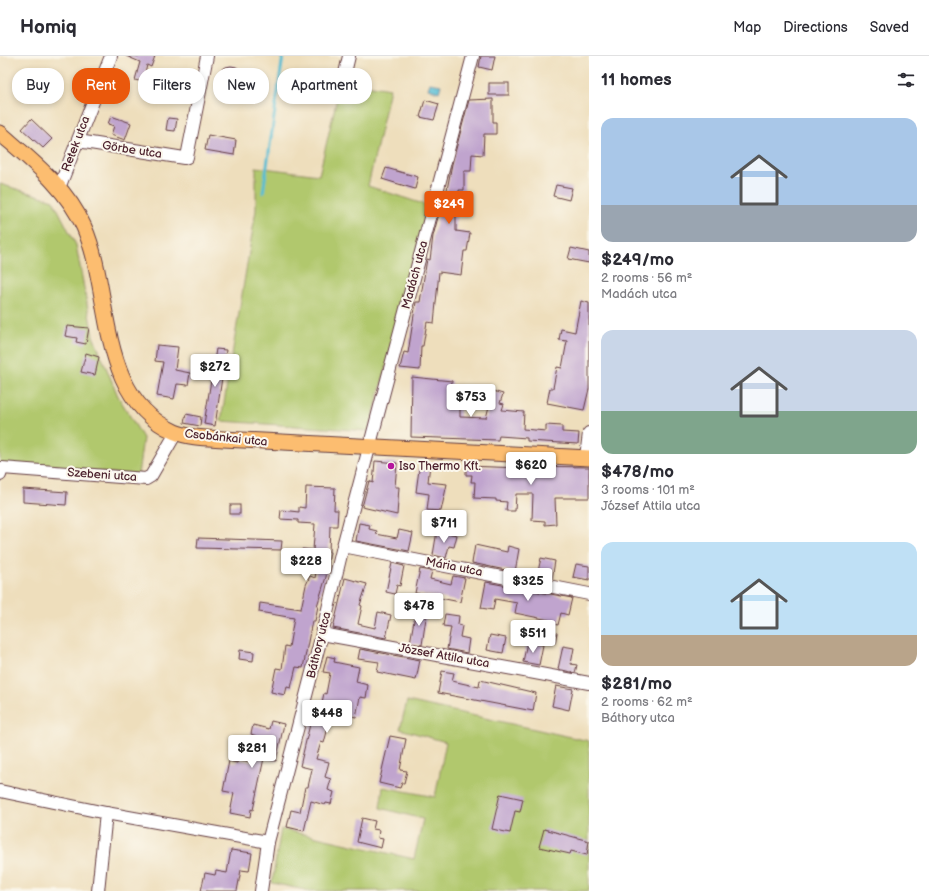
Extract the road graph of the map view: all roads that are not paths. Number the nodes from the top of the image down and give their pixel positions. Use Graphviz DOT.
graph roads {
  1 [pos="111,56"];
  2 [pos="207,56"];
  3 [pos="349,56"];
  4 [pos="472,56"];
  5 [pos="346,68"];
  6 [pos="0,133"];
  7 [pos="78,141"];
  8 [pos="59,188"];
  9 [pos="176,433"];
  10 [pos="589,433"];
  11 [pos="369,447"];
  12 [pos="588,457"];
  13 [pos="1,471"];
  14 [pos="343,546"];
  15 [pos="589,594"];
  16 [pos="322,634"];
  17 [pos="589,683"];
  18 [pos="0,791"];
  19 [pos="106,813"];
  20 [pos="268,842"];
  21 [pos="98,891"];
  22 [pos="261,891"];
  1 -- 7 [label="street, Retek utca"];
  2 -- 7 [label="street, Görbe utca"];
  3 -- 5 [label="street"];
  4 -- 11 [label="street, Madách utca"];
  6 -- 8 [label="main road, Csobánkai utca"];
  7 -- 8 [label="street, Retek utca"];
  8 -- 9 [label="main road, Csobánkai utca"];
  9 -- 11 [label="main road, Csobánkai utca"];
  9 -- 13 [label="street, Szebeni utca"];
  10 -- 12 [label="street"];
  11 -- 12 [label="main road, Csobánkai utca"];
  11 -- 14 [label="street, Báthory utca"];
  14 -- 15 [label="street, Mária utca"];
  14 -- 16 [label="street, Báthory utca"];
  16 -- 17 [label="street, József Attila utca"];
  16 -- 20 [label="street, Báthory utca"];
  18 -- 19 [label="street"];
  19 -- 20 [label="street"];
  19 -- 21 [label="street"];
  20 -- 22 [label="street, Báthory utca"];
}
